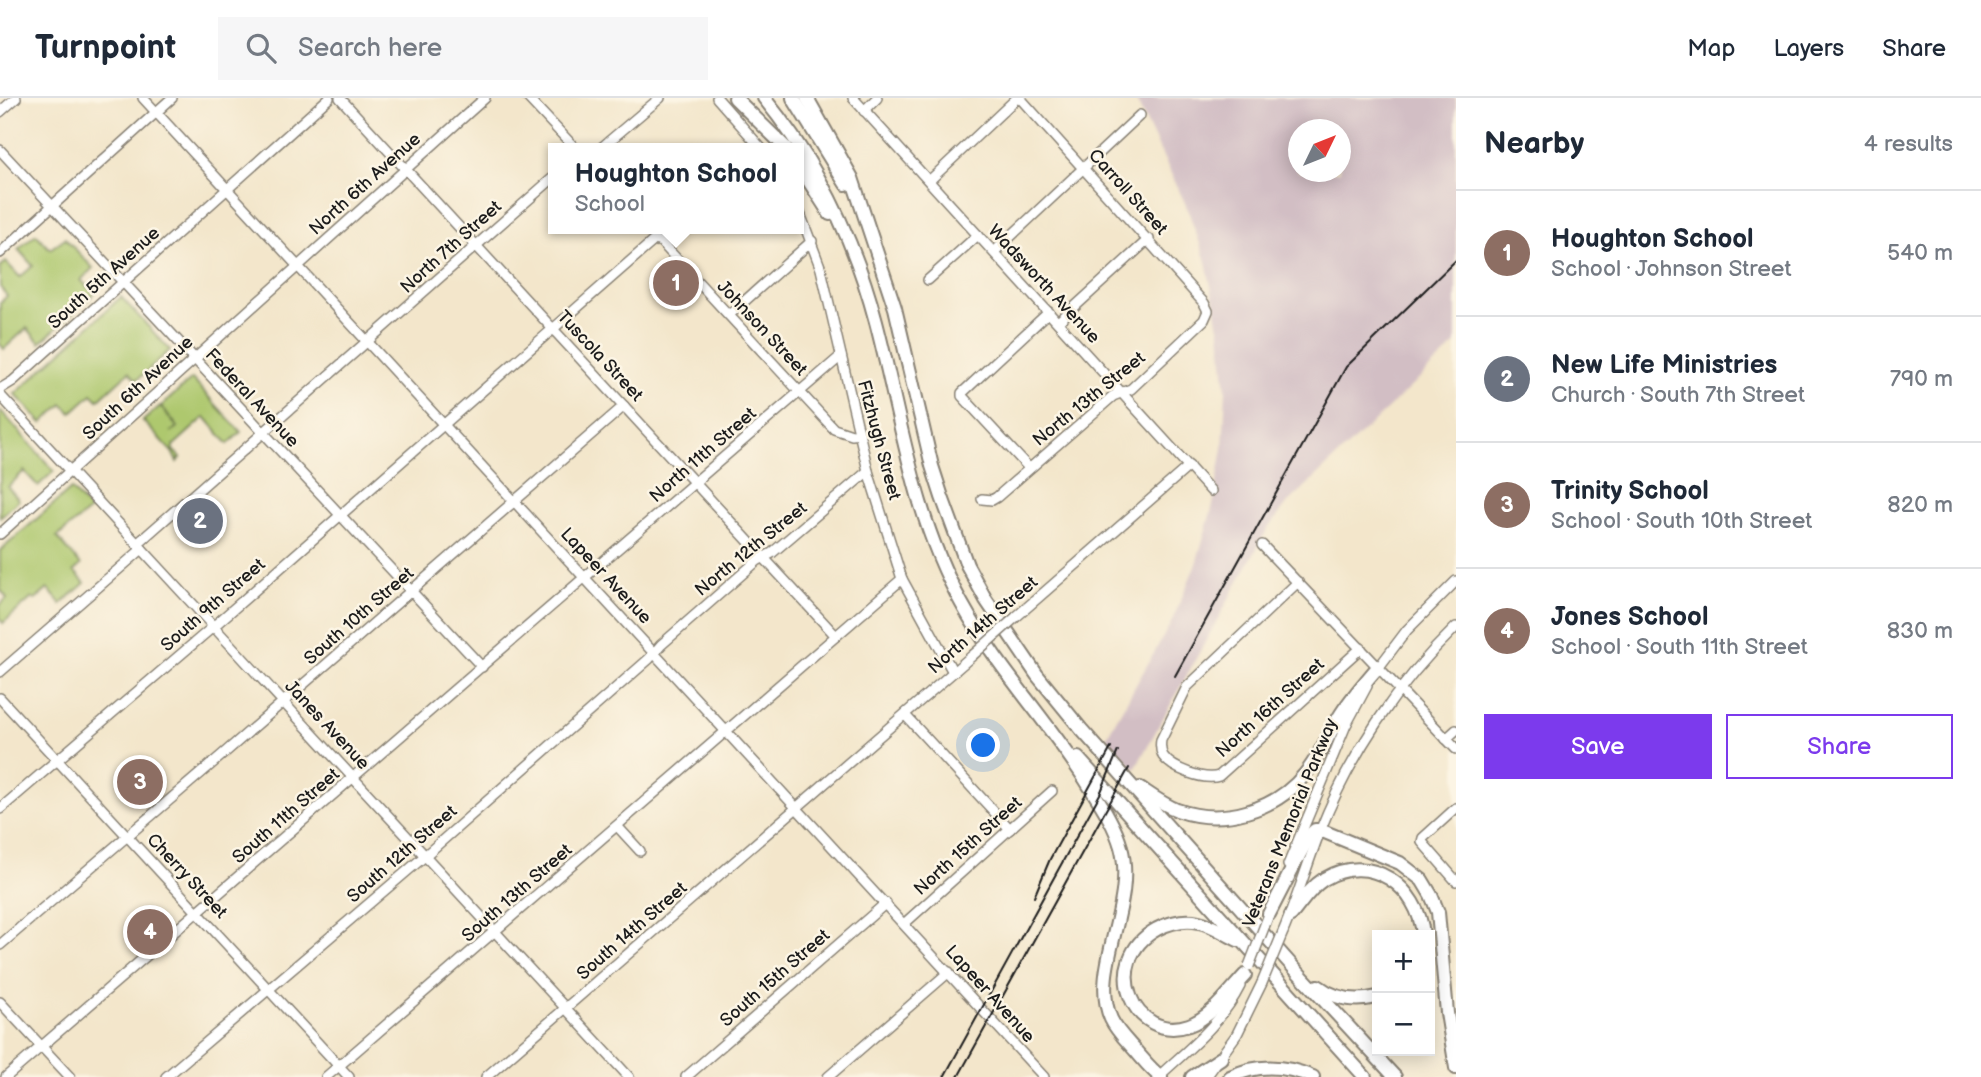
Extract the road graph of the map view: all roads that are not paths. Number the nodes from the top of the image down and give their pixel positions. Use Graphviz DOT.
graph roads {
  1 [pos="16,98"];
  2 [pos="143,98"];
  3 [pos="172,98"];
  4 [pos="328,98"];
  5 [pos="340,98"];
  6 [pos="485,98"];
  7 [pos="528,98"];
  8 [pos="660,98"];
  9 [pos="718,98"];
  10 [pos="735,98"];
  11 [pos="764,98"];
  12 [pos="793,98"];
  13 [pos="807,98"];
  14 [pos="853,98"];
  15 [pos="877,98"];
  16 [pos="1018,98"];
  17 [pos="864,111"];
  18 [pos="0,112"];
  19 [pos="156,112"];
  20 [pos="1140,115"];
  21 [pos="570,143"];
  22 [pos="607,143"];
  23 [pos="757,143"];
  24 [pos="781,143"];
  25 [pos="797,143"];
  26 [pos="0,150"];
  27 [pos="804,153"];
  28 [pos="1084,168"];
  29 [pos="405,169"];
  30 [pos="804,171"];
  31 [pos="929,181"];
  32 [pos="548,182"];
  33 [pos="227,188"];
  34 [pos="52,206"];
  35 [pos="804,221"];
  36 [pos="868,228"];
  37 [pos="654,234"];
  38 [pos="661,234"];
  39 [pos="978,235"];
  40 [pos="657,237"];
  41 [pos="1149,239"];
  42 [pos="812,241"];
  43 [pos="476,245"];
  44 [pos="0,253"];
  45 [pos="995,253"];
  46 [pos="856,258"];
  47 [pos="298,265"];
  48 [pos="928,280"];
  49 [pos="123,283"];
  50 [pos="1208,311"];
  51 [pos="1049,312"];
  52 [pos="729,314"];
  53 [pos="1058,322"];
  54 [pos="553,328"];
  55 [pos="369,341"];
  56 [pos="841,356"];
  57 [pos="193,358"];
  58 [pos="0,389"];
  59 [pos="800,391"];
  60 [pos="1122,393"];
  61 [pos="0,395"];
  62 [pos="624,406"];
  63 [pos="445,424"];
  64 [pos="263,433"];
  65 [pos="860,434"];
  66 [pos="1189,466"];
  67 [pos="1029,468"];
  68 [pos="70,471"];
  69 [pos="868,471"];
  70 [pos="695,482"];
  71 [pos="1211,491"];
  72 [pos="982,499"];
  73 [pos="516,501"];
  74 [pos="340,515"];
  75 [pos="0,534"];
  76 [pos="1262,545"];
  77 [pos="140,547"];
  78 [pos="764,557"];
  79 [pos="586,578"];
  80 [pos="902,579"];
  81 [pos="1456,581"];
  82 [pos="1298,582"];
  83 [pos="412,592"];
  84 [pos="214,625"];
  85 [pos="1456,627"];
  86 [pos="835,636"];
  87 [pos="1361,648"];
  88 [pos="654,652"];
  89 [pos="482,667"];
  90 [pos="1378,667"];
  91 [pos="0,672"];
  92 [pos="953,672"];
  93 [pos="1401,690"];
  94 [pos="0,698"];
  95 [pos="285,702"];
  96 [pos="905,715"];
  97 [pos="1456,730"];
  98 [pos="727,731"];
  99 [pos="1054,733"];
  100 [pos="1446,739"];
  101 [pos="1456,749"];
  102 [pos="57,760"];
  103 [pos="355,778"];
  104 [pos="1125,778"];
  105 [pos="1052,791"];
  106 [pos="797,807"];
  107 [pos="0,808"];
  108 [pos="1456,808"];
  109 [pos="617,826"];
  110 [pos="1010,829"];
  111 [pos="1320,830"];
  112 [pos="128,836"];
  113 [pos="640,851"];
  114 [pos="426,855"];
  115 [pos="1456,881"];
  116 [pos="886,903"];
  117 [pos="199,913"];
  118 [pos="1269,915"];
  119 [pos="1291,915"];
  120 [pos="905,923"];
  121 [pos="1422,930"];
  122 [pos="496,932"];
  123 [pos="1246,944"];
  124 [pos="0,945"];
  125 [pos="1294,968"];
  126 [pos="1247,970"];
  127 [pos="948,972"];
  128 [pos="269,989"];
  129 [pos="1372,999"];
  130 [pos="0,1002"];
  131 [pos="566,1009"];
  132 [pos="41,1047"];
  133 [pos="1222,1058"];
  134 [pos="339,1066"];
  135 [pos="1456,1068"];
  136 [pos="6,1077"];
  137 [pos="70,1077"];
  138 [pos="166,1077"];
  139 [pos="326,1077"];
  140 [pos="349,1077"];
  141 [pos="486,1077"];
  142 [pos="629,1077"];
  143 [pos="686,1077"];
  144 [pos="828,1077"];
  145 [pos="1044,1077"];
  146 [pos="1159,1077"];
  147 [pos="1192,1077"];
  148 [pos="1206,1077"];
  149 [pos="1230,1077"];
  150 [pos="1312,1077"];
  151 [pos="1365,1077"];
  152 [pos="1395,1077"];
  1 -- 18 [label="street"];
  2 -- 19 [label="street, Lapeer Avenue"];
  3 -- 19 [label="street"];
  4 -- 33 [label="street, South 5th Avenue"];
  5 -- 29 [label="street, Tuscola Street"];
  6 -- 29 [label="street, North 6th Avenue"];
  7 -- 21 [label="street"];
  8 -- 22 [label="street"];
  9 -- 23 [label="street"];
  10 -- 24 [label="highway"];
  11 -- 25 [label="highway"];
  12 -- 36 [label="highway"];
  13 -- 36 [label="highway"];
  14 -- 17 [label="street, Wadsworth Avenue"];
  15 -- 17 [label="street"];
  16 -- 28 [label="street, Carroll Street"];
  16 -- 31 [label="street"];
  17 -- 31 [label="street, Wadsworth Avenue"];
  19 -- 33 [label="street, Lapeer Avenue"];
  19 -- 34 [label="street"];
  20 -- 28 [label="street"];
  26 -- 34 [label="street, Federal Avenue"];
  27 -- 46 [label="highway"];
  28 -- 41 [label="street, Carroll Street"];
  28 -- 45 [label="street"];
  29 -- 43 [label="street, Tuscola Street"];
  29 -- 47 [label="street, North 6th Avenue"];
  30 -- 46 [label="highway"];
  31 -- 39 [label="street, Wadsworth Avenue"];
  32 -- 43 [label="street, North 7th Street"];
  33 -- 47 [label="street, Lapeer Avenue"];
  33 -- 49 [label="street, South 5th Avenue"];
  34 -- 44 [label="street"];
  34 -- 49 [label="street, Federal Avenue"];
  35 -- 42 [label="street, Fitzhugh Street"];
  36 -- 104 [label="highway"];
  37 -- 40 [label="street, Johnson Street"];
  38 -- 40 [label="street, South 9th Street"];
  39 -- 45 [label="street, Wadsworth Avenue"];
  39 -- 48 [label="street"];
  40 -- 52 [label="street, Johnson Street"];
  40 -- 54 [label="street, South 9th Street"];
  41 -- 50 [label="street, Carroll Street"];
  41 -- 53 [label="street"];
  42 -- 52 [label="street"];
  42 -- 56 [label="street, Fitzhugh Street"];
  43 -- 54 [label="street, Tuscola Street"];
  43 -- 55 [label="street, North 7th Street"];
  45 -- 51 [label="street, Wadsworth Avenue"];
  46 -- 99 [label="highway"];
  47 -- 55 [label="street, Lapeer Avenue"];
  47 -- 57 [label="street, South 6th Avenue"];
  49 -- 57 [label="street, Federal Avenue"];
  49 -- 58 [label="street, South 5th Avenue"];
  50 -- 60 [label="street, North 13th Street"];
  51 -- 53 [label="street, Wadsworth Avenue"];
  51 -- 67 [label="street"];
  52 -- 59 [label="street, Johnson Street"];
  53 -- 60 [label="street, Wadsworth Avenue"];
  54 -- 62 [label="street, Tuscola Street"];
  54 -- 63 [label="street, South 9th Street"];
  55 -- 63 [label="street, Lapeer Avenue"];
  55 -- 64 [label="street, North 7th Street"];
  56 -- 59 [label="street, North 11th Street"];
  56 -- 65 [label="street, Fitzhugh Street"];
  57 -- 64 [label="street, Federal Avenue"];
  57 -- 68 [label="street, South 6th Avenue"];
  59 -- 65 [label="street, Johnson Street"];
  59 -- 70 [label="street, North 11th Street"];
  60 -- 66 [label="street, Wadsworth Avenue"];
  60 -- 67 [label="street, North 13th Street"];
  61 -- 68 [label="street, Janes Avenue"];
  62 -- 70 [label="street, Tuscola Street"];
  62 -- 73 [label="street, South 10th Street"];
  63 -- 73 [label="street, Lapeer Avenue"];
  63 -- 74 [label="street, South 9th Street"];
  64 -- 74 [label="street, Federal Avenue"];
  64 -- 77 [label="street, North 7th Street"];
  65 -- 69 [label="street, Fitzhugh Street"];
  66 -- 71 [label="street, Wadsworth Avenue"];
  66 -- 92 [label="street, North 14th Street, bridge"];
  67 -- 72 [label="street, North 13th Street"];
  68 -- 75 [label="street, South 6th Avenue"];
  68 -- 77 [label="street, Janes Avenue"];
  69 -- 78 [label="street, North 12th Street"];
  69 -- 80 [label="street, Fitzhugh Street"];
  70 -- 78 [label="street, Tuscola Street"];
  70 -- 79 [label="street, North 11th Street"];
  73 -- 79 [label="street, Lapeer Avenue"];
  73 -- 83 [label="street, South 10th Street"];
  74 -- 83 [label="street, Federal Avenue"];
  74 -- 84 [label="street, South 9th Street"];
  76 -- 82 [label="street"];
  77 -- 84 [label="street, Janes Avenue"];
  77 -- 91 [label="street, North 7th Street"];
  78 -- 86 [label="street, Tuscola Street"];
  78 -- 88 [label="street, North 12th Street"];
  79 -- 88 [label="street, Lapeer Avenue"];
  79 -- 89 [label="street, South 11th Street"];
  80 -- 86 [label="street"];
  80 -- 92 [label="street, Fitzhugh Street"];
  81 -- 90 [label="street, Veterans Memorial Parkway"];
  82 -- 87 [label="street"];
  82 -- 87 [label="street, North 16th Street"];
  83 -- 89 [label="street, Federal Avenue"];
  83 -- 95 [label="street, South 10th Street"];
  84 -- 95 [label="street, Janes Avenue"];
  84 -- 102 [label="street, South 9th Street"];
  85 -- 93 [label="street, Veterans Memorial Parkway"];
  86 -- 98 [label="street"];
  87 -- 90 [label="street"];
  88 -- 98 [label="street, Lapeer Avenue"];
  88 -- 114 [label="street, South 12th Street"];
  89 -- 103 [label="street, South 11th Street"];
  90 -- 93 [label="street"];
  90 -- 104 [label="highway"];
  90 -- 118 [label="street, Veterans Memorial Parkway"];
  92 -- 96 [label="street, North 14th Street"];
  93 -- 100 [label="street"];
  93 -- 111 [label="street, Veterans Memorial Parkway"];
  94 -- 102 [label="street, Cherry Street"];
  95 -- 103 [label="street, Janes Avenue"];
  95 -- 112 [label="street, South 10th Street"];
  96 -- 106 [label="street, North 14th Street"];
  96 -- 110 [label="street"];
  97 -- 100 [label="street"];
  98 -- 106 [label="street, Lapeer Avenue"];
  98 -- 109 [label="street, South 13th Street"];
  99 -- 123 [label="highway"];
  99 -- 146 [label="highway"];
  100 -- 101 [label="street"];
  102 -- 107 [label="street, South 9th Street"];
  102 -- 112 [label="street, Cherry Street"];
  103 -- 114 [label="street, Janes Avenue"];
  103 -- 117 [label="street, South 11th Street"];
  104 -- 125 [label="highway"];
  105 -- 110 [label="street, North 15th Street"];
  106 -- 116 [label="street, Lapeer Avenue"];
  106 -- 131 [label="street, South 14th Street"];
  108 -- 115 [label="street"];
  109 -- 113 [label="street"];
  109 -- 122 [label="street, South 13th Street"];
  110 -- 120 [label="street, North 15th Street"];
  111 -- 118 [label="highway"];
  111 -- 119 [label="street, Veterans Memorial Parkway"];
  111 -- 135 [label="highway"];
  112 -- 117 [label="street, Cherry Street"];
  112 -- 124 [label="street, South 10th Street"];
  114 -- 122 [label="street, Janes Avenue"];
  114 -- 128 [label="street, South 12th Street"];
  116 -- 120 [label="street, Lapeer Avenue"];
  116 -- 143 [label="street, South 15th Street"];
  117 -- 128 [label="street, Cherry Street"];
  117 -- 132 [label="street, South 11th Street"];
  118 -- 126 [label="street, Veterans Memorial Parkway, bridge"];
  119 -- 121 [label="highway"];
  119 -- 133 [label="street, Veterans Memorial Parkway, bridge"];
  120 -- 127 [label="street, Lapeer Avenue"];
  122 -- 131 [label="street, Janes Avenue"];
  122 -- 134 [label="street, South 13th Street"];
  123 -- 126 [label="highway"];
  123 -- 151 [label="highway"];
  125 -- 129 [label="highway"];
  125 -- 152 [label="highway"];
  126 -- 146 [label="street, Veterans Memorial Parkway"];
  127 -- 144 [label="street"];
  127 -- 145 [label="street, Lapeer Avenue"];
  128 -- 134 [label="street, Cherry Street"];
  128 -- 138 [label="street, South 12th Street"];
  130 -- 132 [label="street"];
  131 -- 141 [label="street, South 14th Street"];
  131 -- 142 [label="street, Janes Avenue"];
  132 -- 136 [label="street, South 11th Street"];
  132 -- 137 [label="street"];
  133 -- 147 [label="highway"];
  133 -- 148 [label="street, Veterans Memorial Parkway"];
  134 -- 139 [label="street, South 13th Street"];
  134 -- 140 [label="street, Cherry Street"];
  149 -- 150 [label="highway"];
}
